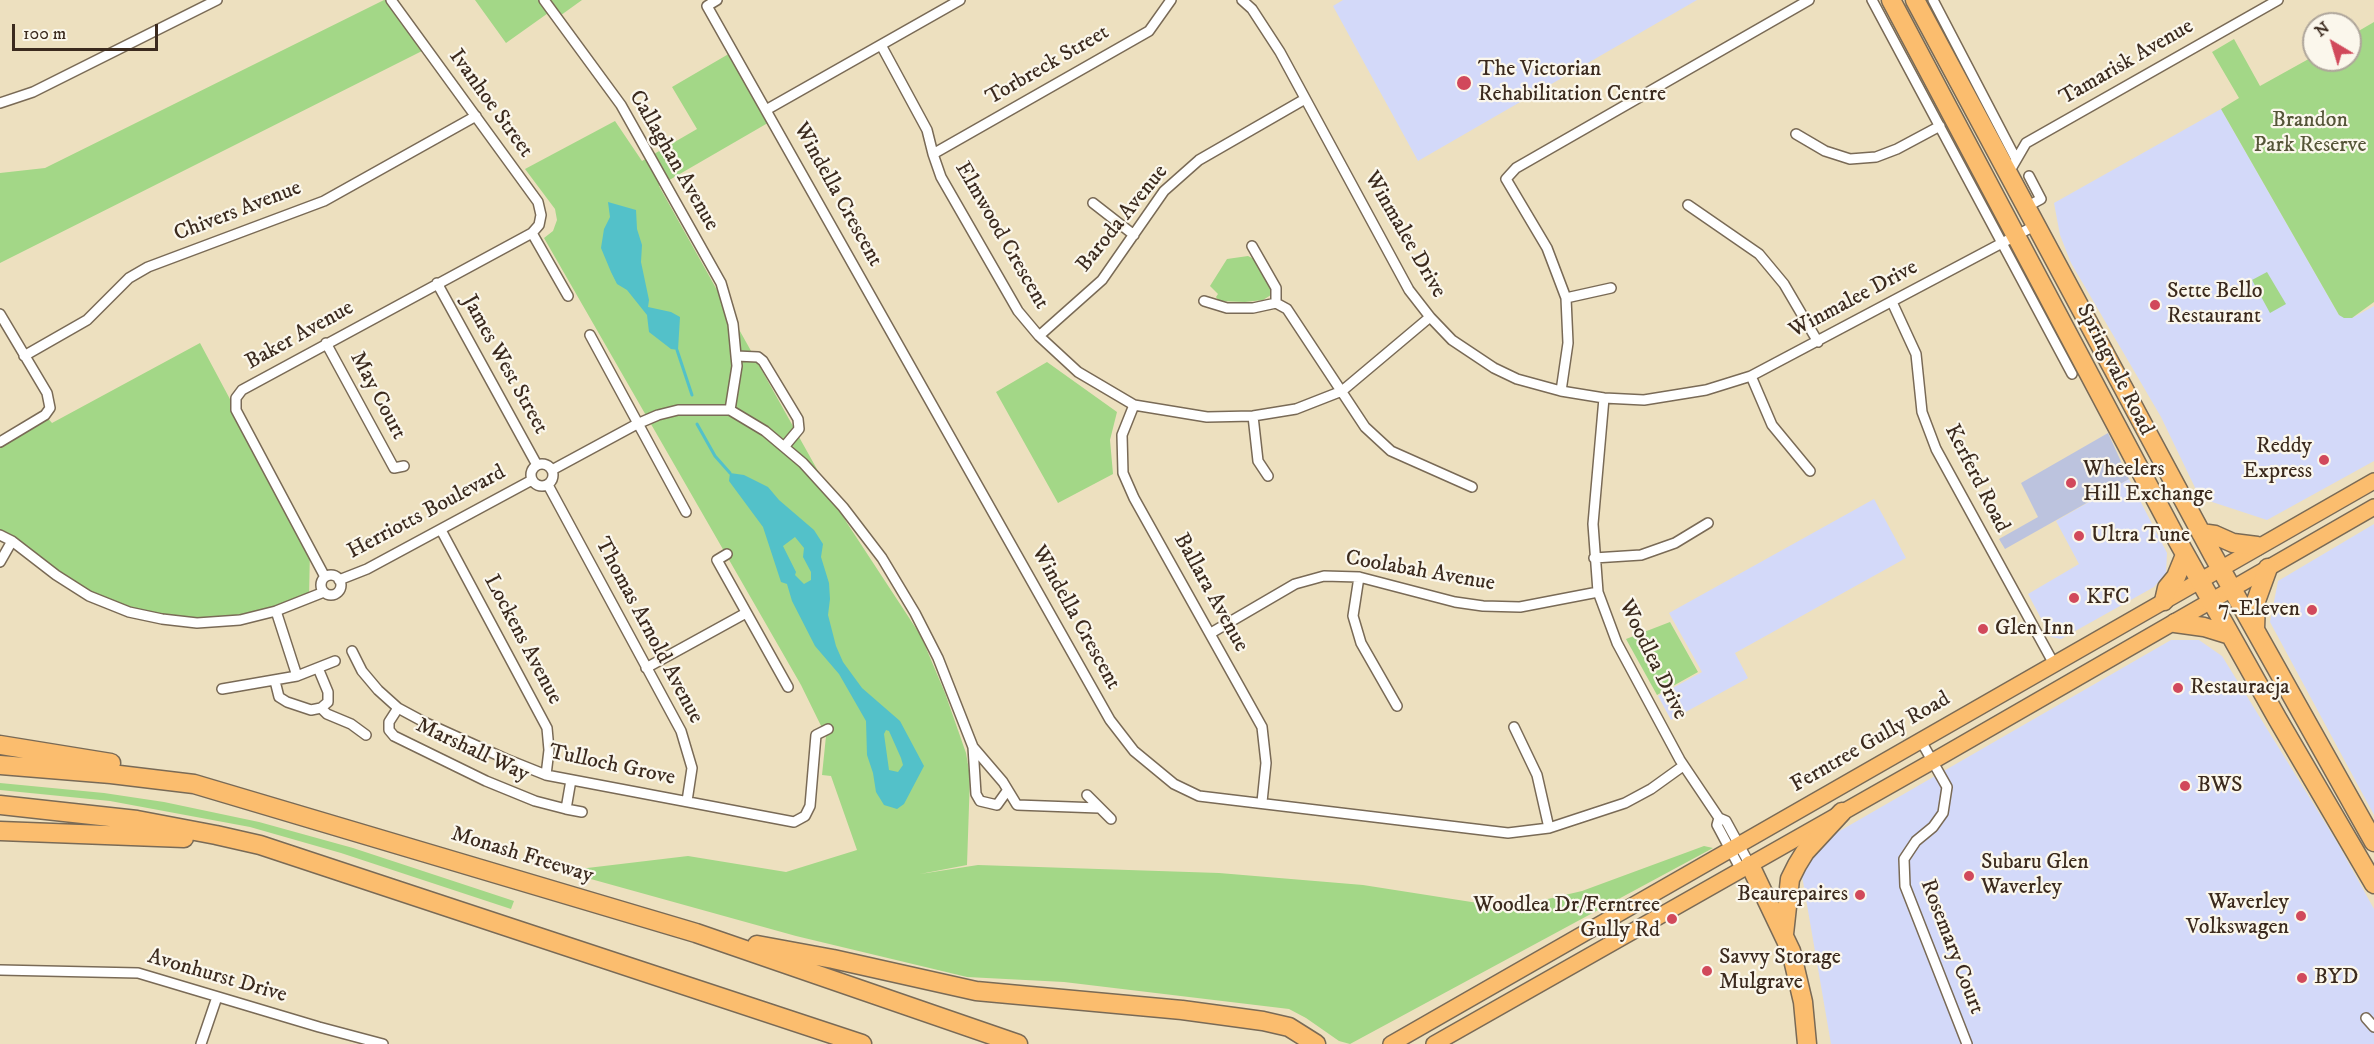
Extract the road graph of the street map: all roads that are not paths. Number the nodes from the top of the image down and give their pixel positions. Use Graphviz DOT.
graph roads {
  1 [pos="217,0"];
  2 [pos="391,0"];
  3 [pos="544,0"];
  4 [pos="717,0"];
  5 [pos="960,0"];
  6 [pos="1171,0"];
  7 [pos="1242,0"];
  8 [pos="1809,0"];
  9 [pos="1872,0"];
  10 [pos="1891,0"];
  11 [pos="1915,0"];
  12 [pos="1933,0"];
  13 [pos="2278,0"];
  14 [pos="197,4"];
  15 [pos="880,45"];
  16 [pos="1305,99"];
  17 [pos="0,103"];
  18 [pos="766,110"];
  19 [pos="476,116"];
  20 [pos="1940,126"];
  21 [pos="1796,134"];
  22 [pos="2006,140"];
  23 [pos="2026,143"];
  24 [pos="933,154"];
  25 [pos="2012,166"];
  26 [pos="2029,176"];
  27 [pos="1093,203"];
  28 [pos="1688,205"];
  29 [pos="2026,207"];
  30 [pos="2036,225"];
  31 [pos="532,233"];
  32 [pos="1134,236"];
  33 [pos="2009,239"];
  34 [pos="1252,246"];
  35 [pos="437,283"];
  36 [pos="1611,288"];
  37 [pos="568,296"];
  38 [pos="1566,298"];
  39 [pos="1204,301"];
  40 [pos="1892,302"];
  41 [pos="1276,303"];
  42 [pos="0,314"];
  43 [pos="1430,317"];
  44 [pos="590,335"];
  45 [pos="1039,336"];
  46 [pos="1818,342"];
  47 [pos="326,343"];
  48 [pos="24,356"];
  49 [pos="736,356"];
  50 [pos="2073,374"];
  51 [pos="1751,376"];
  52 [pos="1342,391"];
  53 [pos="1561,391"];
  54 [pos="1604,398"];
  55 [pos="1134,405"];
  56 [pos="730,410"];
  57 [pos="1253,416"];
  58 [pos="637,424"];
  59 [pos="0,442"];
  60 [pos="784,447"];
  61 [pos="537,465"];
  62 [pos="404,466"];
  63 [pos="394,468"];
  64 [pos="552,470"];
  65 [pos="1810,471"];
  66 [pos="1268,476"];
  67 [pos="387,477"];
  68 [pos="532,480"];
  69 [pos="2374,481"];
  70 [pos="548,484"];
  71 [pos="1472,487"];
  72 [pos="2374,507"];
  73 [pos="686,512"];
  74 [pos="1708,523"];
  75 [pos="441,530"];
  76 [pos="2201,533"];
  77 [pos="0,535"];
  78 [pos="12,541"];
  79 [pos="2257,546"];
  80 [pos="727,554"];
  81 [pos="2185,555"];
  82 [pos="1594,558"];
  83 [pos="0,562"];
  84 [pos="2220,568"];
  85 [pos="2268,568"];
  86 [pos="326,577"];
  87 [pos="1359,577"];
  88 [pos="339,580"];
  89 [pos="2199,581"];
  90 [pos="2232,589"];
  91 [pos="324,592"];
  92 [pos="1598,592"];
  93 [pos="2164,601"];
  94 [pos="2211,602"];
  95 [pos="276,611"];
  96 [pos="746,613"];
  97 [pos="2175,623"];
  98 [pos="2255,629"];
  99 [pos="1211,633"];
  100 [pos="2230,635"];
  101 [pos="2091,643"];
  102 [pos="352,651"];
  103 [pos="335,661"];
  104 [pos="2054,664"];
  105 [pos="2103,664"];
  106 [pos="646,668"];
  107 [pos="318,669"];
  108 [pos="297,676"];
  109 [pos="275,681"];
  110 [pos="788,687"];
  111 [pos="222,689"];
  112 [pos="1397,706"];
  113 [pos="321,708"];
  114 [pos="398,708"];
  115 [pos="1514,727"];
  116 [pos="828,729"];
  117 [pos="366,735"];
  118 [pos="1921,741"];
  119 [pos="0,745"];
  120 [pos="973,747"];
  121 [pos="1934,761"];
  122 [pos="0,765"];
  123 [pos="1683,766"];
  124 [pos="546,775"];
  125 [pos="571,780"];
  126 [pos="194,784"];
  127 [pos="1007,791"];
  128 [pos="1087,795"];
  129 [pos="687,801"];
  130 [pos="1262,802"];
  131 [pos="0,805"];
  132 [pos="997,805"];
  133 [pos="1017,805"];
  134 [pos="566,808"];
  135 [pos="1099,808"];
  136 [pos="582,812"];
  137 [pos="1842,813"];
  138 [pos="1111,819"];
  139 [pos="2364,823"];
  140 [pos="1549,828"];
  141 [pos="0,831"];
  142 [pos="2346,835"];
  143 [pos="2374,842"];
  144 [pos="260,846"];
  145 [pos="1734,847"];
  146 [pos="1746,867"];
  147 [pos="2374,884"];
  148 [pos="696,933"];
  149 [pos="1784,934"];
  150 [pos="0,970"];
  151 [pos="217,997"];
  152 [pos="2366,1018"];
  153 [pos="2374,1027"];
  154 [pos="201,1044"];
  155 [pos="383,1044"];
  156 [pos="862,1044"];
  157 [pos="1018,1044"];
  158 [pos="1316,1044"];
  159 [pos="1391,1044"];
  160 [pos="1434,1044"];
  161 [pos="1807,1044"];
  162 [pos="1967,1044"];
  1 -- 14 [label="street"];
  2 -- 19 [label="street, Ivanhoe Street"];
  3 -- 49 [label="street, Callaghan Avenue"];
  4 -- 18 [label="street, Windella Crescent"];
  5 -- 15 [label="street"];
  6 -- 24 [label="street, Torbreck Street"];
  7 -- 16 [label="street, Winmalee Drive"];
  8 -- 38 [label="street"];
  9 -- 20 [label="street, Springvale Road"];
  10 -- 33 [label="highway, Springvale Road"];
  11 -- 25 [label="highway, Springvale Road"];
  12 -- 22 [label="street, Springvale Road"];
  13 -- 23 [label="street, Tamarisk Avenue"];
  14 -- 17 [label="street"];
  15 -- 18 [label="street"];
  15 -- 24 [label="street, Elmwood Crescent"];
  16 -- 32 [label="street, Baroda Avenue"];
  16 -- 43 [label="street, Winmalee Drive"];
  18 -- 130 [label="street, Windella Crescent"];
  19 -- 31 [label="street, Ivanhoe Street"];
  19 -- 48 [label="street, Chivers Avenue"];
  20 -- 21 [label="street"];
  20 -- 33 [label="street, Springvale Road"];
  22 -- 23 [label="street"];
  22 -- 25 [label="street, Springvale Road"];
  23 -- 25 [label="street, Tamarisk Avenue"];
  24 -- 45 [label="street, Elmwood Crescent"];
  25 -- 29 [label="highway, Springvale Road"];
  26 -- 29 [label="street"];
  27 -- 32 [label="street"];
  28 -- 46 [label="street"];
  29 -- 30 [label="highway, Springvale Road"];
  30 -- 33 [label="street, Winmalee Drive"];
  30 -- 76 [label="highway, Springvale Road"];
  31 -- 35 [label="street, Baker Avenue"];
  31 -- 37 [label="street"];
  32 -- 45 [label="street, Baroda Avenue"];
  33 -- 40 [label="street, Winmalee Drive"];
  33 -- 50 [label="street, Springvale Road"];
  33 -- 81 [label="highway, Springvale Road"];
  34 -- 41 [label="street"];
  35 -- 47 [label="street, Baker Avenue"];
  35 -- 61 [label="street, James West Street"];
  36 -- 38 [label="street"];
  38 -- 53 [label="street"];
  39 -- 41 [label="street"];
  40 -- 46 [label="street, Winmalee Drive"];
  40 -- 104 [label="street, Kerferd Road"];
  41 -- 52 [label="street"];
  42 -- 48 [label="street"];
  43 -- 52 [label="street, Elmwood Crescent"];
  43 -- 53 [label="street, Winmalee Drive"];
  44 -- 58 [label="street"];
  45 -- 55 [label="street, Elmwood Crescent"];
  46 -- 51 [label="street, Winmalee Drive"];
  47 -- 63 [label="street, May Court"];
  47 -- 86 [label="street, Baker Avenue"];
  48 -- 59 [label="street"];
  49 -- 56 [label="street, Callaghan Avenue"];
  49 -- 60 [label="street"];
  51 -- 54 [label="street, Winmalee Drive"];
  51 -- 65 [label="street"];
  52 -- 57 [label="street, Elmwood Crescent"];
  52 -- 71 [label="street"];
  53 -- 54 [label="street, Winmalee Drive"];
  54 -- 82 [label="street, Woodlea Drive"];
  55 -- 57 [label="street, Elmwood Crescent"];
  55 -- 99 [label="street, Ballara Avenue"];
  56 -- 58 [label="street"];
  56 -- 60 [label="street"];
  57 -- 66 [label="street"];
  58 -- 64 [label="street"];
  58 -- 73 [label="street"];
  60 -- 120 [label="street"];
  61 -- 64 [label="street"];
  61 -- 68 [label="street"];
  62 -- 63 [label="street, May Court"];
  63 -- 67 [label="street, May Court"];
  64 -- 70 [label="street"];
  68 -- 70 [label="street"];
  68 -- 75 [label="street, Herriotts Boulevard"];
  69 -- 79 [label="main road, Ferntree Gully Road"];
  70 -- 106 [label="street, Thomas Arnold Avenue"];
  72 -- 85 [label="main road, Ferntree Gully Road"];
  74 -- 82 [label="street"];
  75 -- 88 [label="street, Herriotts Boulevard"];
  75 -- 124 [label="street, Lockens Avenue"];
  76 -- 79 [label="highway"];
  76 -- 84 [label="highway, Springvale Road"];
  77 -- 78 [label="street"];
  78 -- 83 [label="street"];
  78 -- 95 [label="street"];
  79 -- 84 [label="main road, Ferntree Gully Road"];
  80 -- 96 [label="street"];
  81 -- 89 [label="highway, Springvale Road"];
  81 -- 93 [label="highway"];
  82 -- 92 [label="street, Woodlea Drive"];
  84 -- 89 [label="main road, Ferntree Gully Road"];
  84 -- 90 [label="highway, Springvale Road"];
  85 -- 90 [label="main road, Ferntree Gully Road"];
  85 -- 98 [label="highway"];
  86 -- 88 [label="street"];
  86 -- 91 [label="street"];
  87 -- 92 [label="street, Coolabah Avenue"];
  87 -- 99 [label="street, Coolabah Avenue"];
  87 -- 112 [label="street"];
  88 -- 91 [label="street"];
  89 -- 93 [label="main road, Ferntree Gully Road"];
  89 -- 94 [label="highway, Springvale Road"];
  90 -- 94 [label="main road, Ferntree Gully Road"];
  90 -- 98 [label="highway, Springvale Road"];
  91 -- 95 [label="street"];
  92 -- 123 [label="street, Woodlea Drive"];
  93 -- 101 [label="main road, Ferntree Gully Road"];
  94 -- 97 [label="main road, Ferntree Gully Road"];
  94 -- 100 [label="highway, Springvale Road"];
  95 -- 108 [label="street"];
  96 -- 106 [label="street"];
  96 -- 110 [label="street"];
  97 -- 100 [label="highway"];
  97 -- 105 [label="main road, Ferntree Gully Road"];
  98 -- 139 [label="highway, Springvale Road"];
  99 -- 130 [label="street, Ballara Avenue"];
  100 -- 142 [label="highway, Springvale Road"];
  101 -- 104 [label="main road, Ferntree Gully Road"];
  101 -- 105 [label="main road"];
  102 -- 114 [label="street, Tulloch Grove"];
  103 -- 107 [label="street"];
  104 -- 118 [label="main road, Ferntree Gully Road"];
  105 -- 121 [label="main road, Ferntree Gully Road"];
  106 -- 129 [label="street, Thomas Arnold Avenue"];
  107 -- 108 [label="street"];
  107 -- 113 [label="street"];
  108 -- 109 [label="street"];
  109 -- 111 [label="street"];
  109 -- 113 [label="street"];
  113 -- 117 [label="street"];
  114 -- 124 [label="street, Tulloch Grove"];
  114 -- 134 [label="street, Marshall Way"];
  115 -- 140 [label="street"];
  116 -- 129 [label="street, Tulloch Grove"];
  118 -- 121 [label="street, Rosemary Court"];
  118 -- 145 [label="main road, Ferntree Gully Road"];
  119 -- 126 [label="highway"];
  120 -- 127 [label="street"];
  120 -- 132 [label="street"];
  121 -- 137 [label="main road, Ferntree Gully Road"];
  121 -- 162 [label="street, Rosemary Court"];
  122 -- 126 [label="highway, Monash Freeway"];
  123 -- 140 [label="street, Windella Crescent"];
  123 -- 145 [label="street, Woodlea Drive"];
  124 -- 125 [label="street, Tulloch Grove"];
  125 -- 129 [label="street, Tulloch Grove"];
  125 -- 134 [label="street"];
  126 -- 148 [label="highway, Monash Freeway"];
  127 -- 132 [label="street"];
  127 -- 133 [label="street"];
  128 -- 135 [label="street"];
  130 -- 140 [label="street, Windella Crescent"];
  131 -- 144 [label="highway"];
  132 -- 133 [label="street"];
  133 -- 135 [label="street"];
  134 -- 136 [label="street, Marshall Way"];
  135 -- 138 [label="street"];
  137 -- 146 [label="main road, Ferntree Gully Road"];
  137 -- 149 [label="highway"];
  139 -- 142 [label="highway"];
  139 -- 143 [label="highway, Springvale Road"];
  141 -- 144 [label="highway"];
  142 -- 147 [label="highway, Springvale Road"];
  144 -- 156 [label="highway"];
  145 -- 146 [label="street, Woodlea Drive"];
  145 -- 159 [label="main road, Ferntree Gully Road"];
  146 -- 149 [label="highway"];
  146 -- 160 [label="main road, Ferntree Gully Road"];
  148 -- 157 [label="highway, Monash Freeway"];
  148 -- 158 [label="highway"];
  149 -- 161 [label="highway"];
  150 -- 151 [label="street, Avonhurst Drive"];
  151 -- 154 [label="street"];
  151 -- 155 [label="street, Avonhurst Drive"];
  152 -- 153 [label="street"];
}
